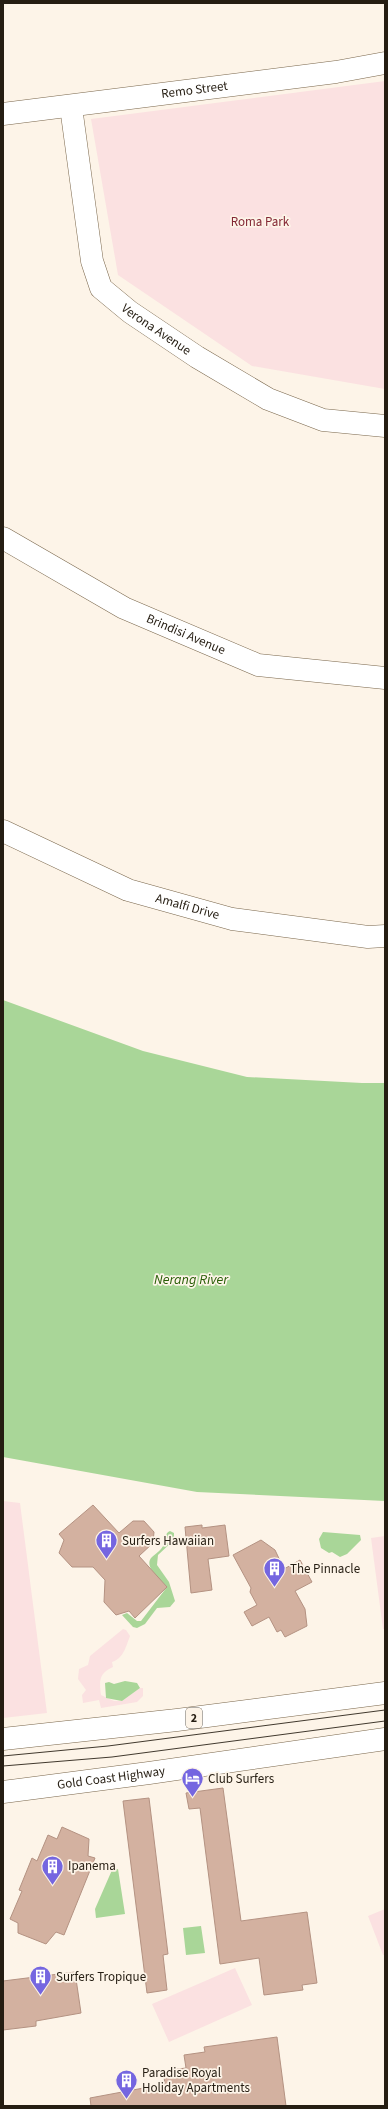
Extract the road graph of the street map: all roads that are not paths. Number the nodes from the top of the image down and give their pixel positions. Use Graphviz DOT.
graph roads {
  1 [pos="385,63"];
  2 [pos="71,107"];
  3 [pos="3,114"];
  4 [pos="385,426"];
  5 [pos="3,538"];
  6 [pos="385,678"];
  7 [pos="3,830"];
  8 [pos="385,936"];
  9 [pos="385,1693"];
  10 [pos="3,1739"];
  11 [pos="385,1739"];
  12 [pos="3,1792"];
  1 -- 2 [label="main road, Remo Street"];
  2 -- 3 [label="main road, Remo Street"];
  2 -- 4 [label="main road, Verona Avenue"];
  5 -- 6 [label="main road, Brindisi Avenue"];
  7 -- 8 [label="main road, Amalfi Drive"];
  9 -- 10 [label="main road, 2"];
  11 -- 12 [label="main road, Gold Coast Highway"];
}
